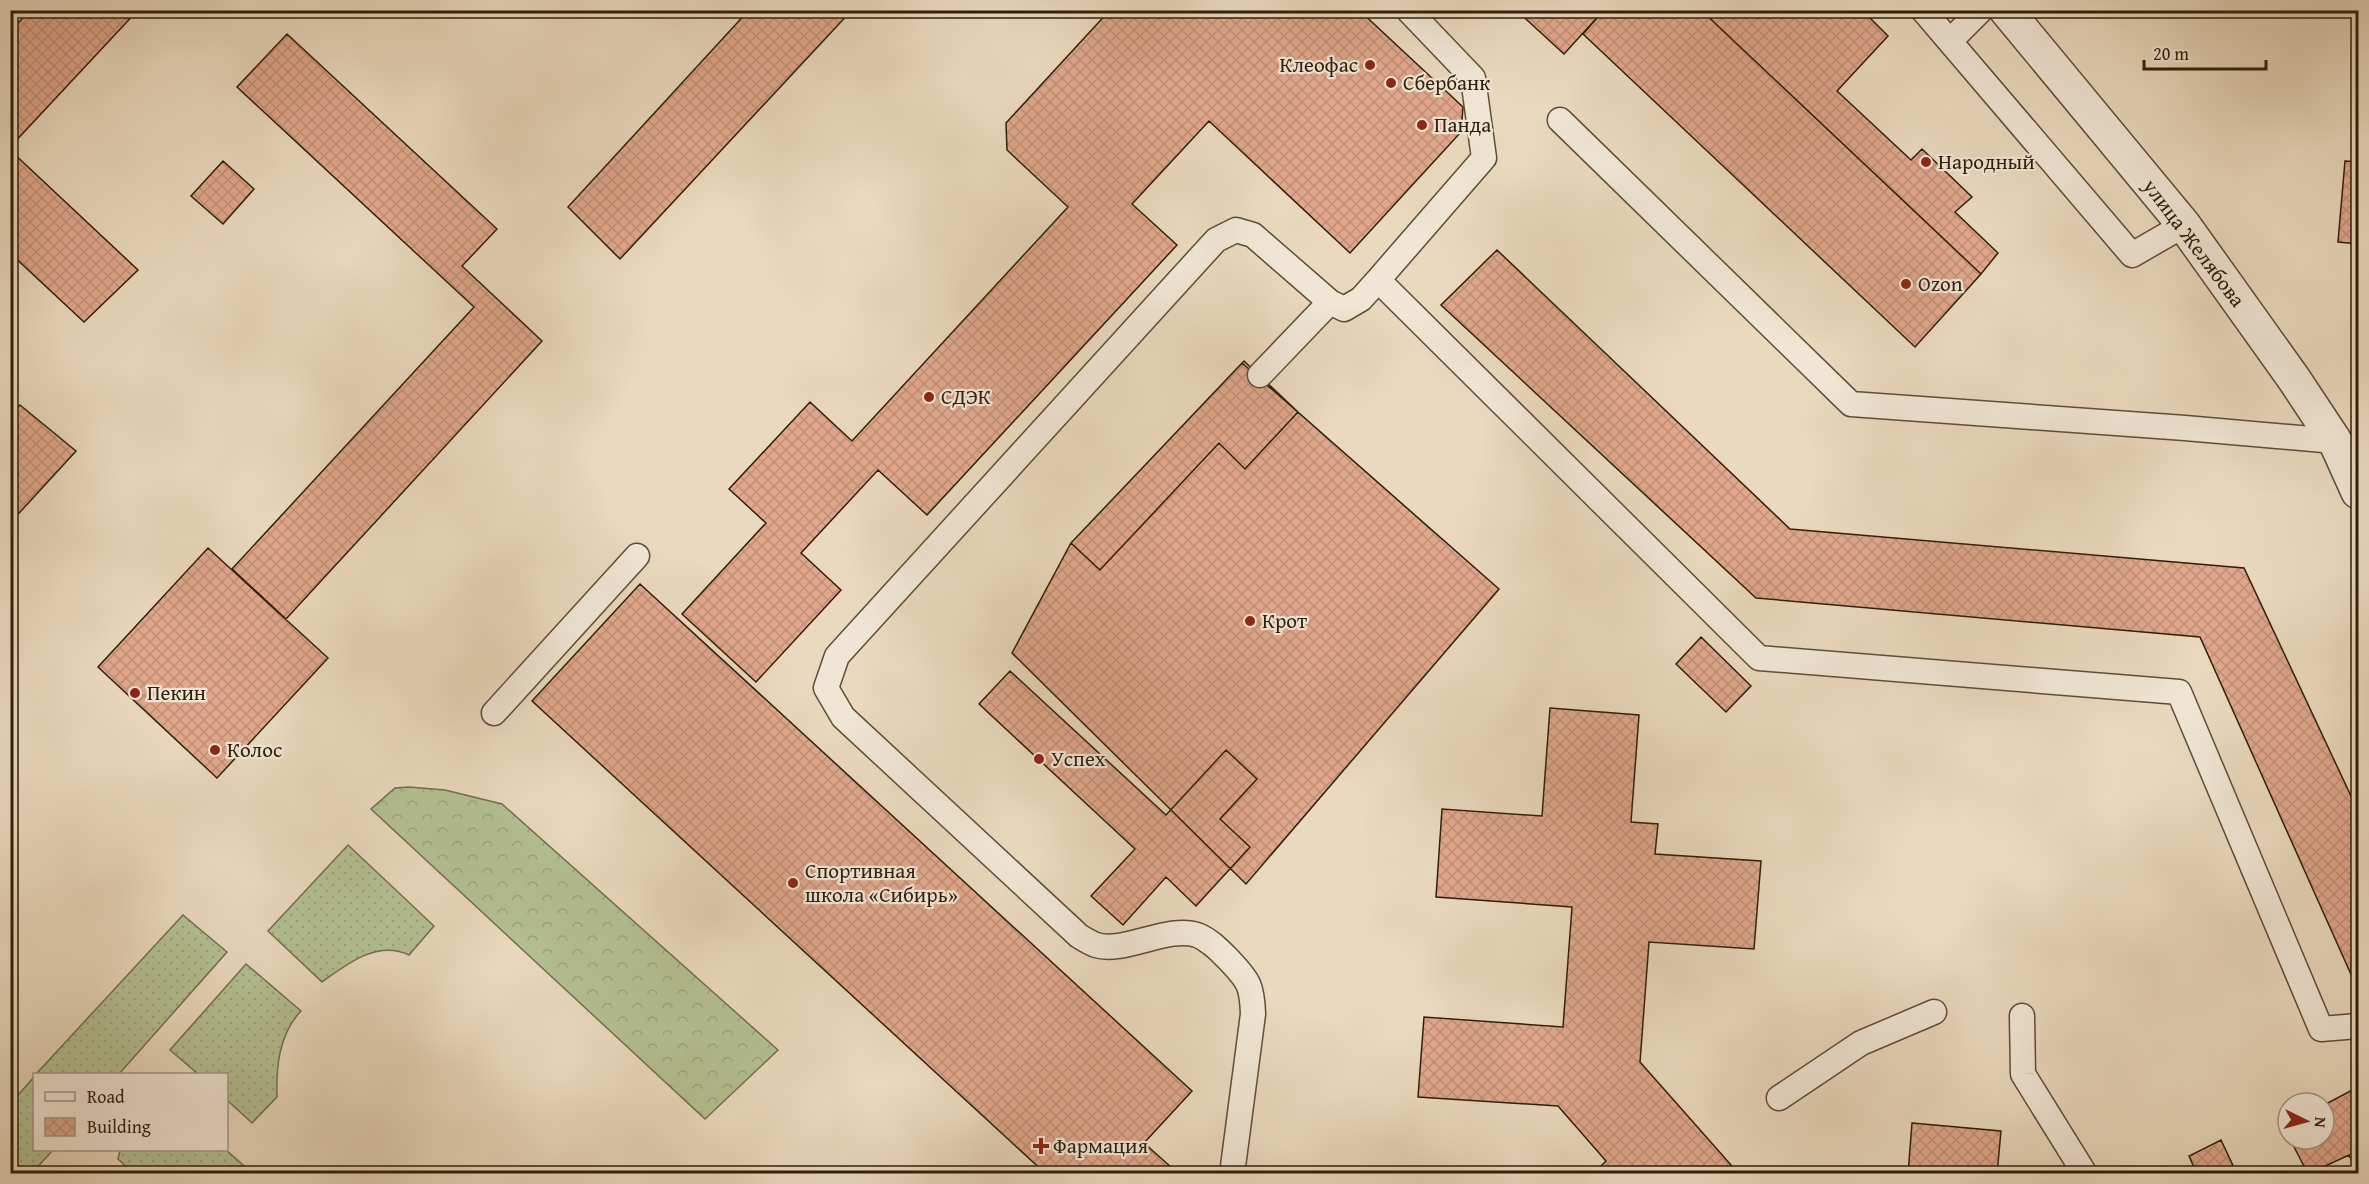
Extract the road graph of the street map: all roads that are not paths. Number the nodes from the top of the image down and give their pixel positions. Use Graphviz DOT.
graph roads {
  1 [pos="1408,10"];
  2 [pos="1923,10"];
  3 [pos="1981,10"];
  4 [pos="2006,10"];
  5 [pos="1950,41"];
  6 [pos="1560,120"];
  7 [pos="2184,225"];
  8 [pos="1378,280"];
  9 [pos="1330,302"];
  10 [pos="1260,375"];
  11 [pos="2335,441"];
  12 [pos="2358,492"];
  13 [pos="637,556"];
  14 [pos="494,713"];
  15 [pos="1934,1012"];
  16 [pos="2022,1016"];
  17 [pos="2358,1026"];
  18 [pos="1779,1098"];
  19 [pos="1232,1173"];
  20 [pos="2085,1173"];
  1 -- 8 [label="lane"];
  2 -- 5 [label="lane"];
  3 -- 5 [label="lane"];
  4 -- 7 [label="street, улица Желябова"];
  5 -- 7 [label="lane"];
  6 -- 11 [label="lane"];
  7 -- 11 [label="street, улица Желябова"];
  8 -- 9 [label="lane"];
  8 -- 17 [label="lane"];
  9 -- 10 [label="lane"];
  9 -- 19 [label="lane"];
  11 -- 12 [label="street, улица Желябова"];
  13 -- 14 [label="lane"];
  15 -- 18 [label="lane"];
  16 -- 20 [label="lane"];
}
